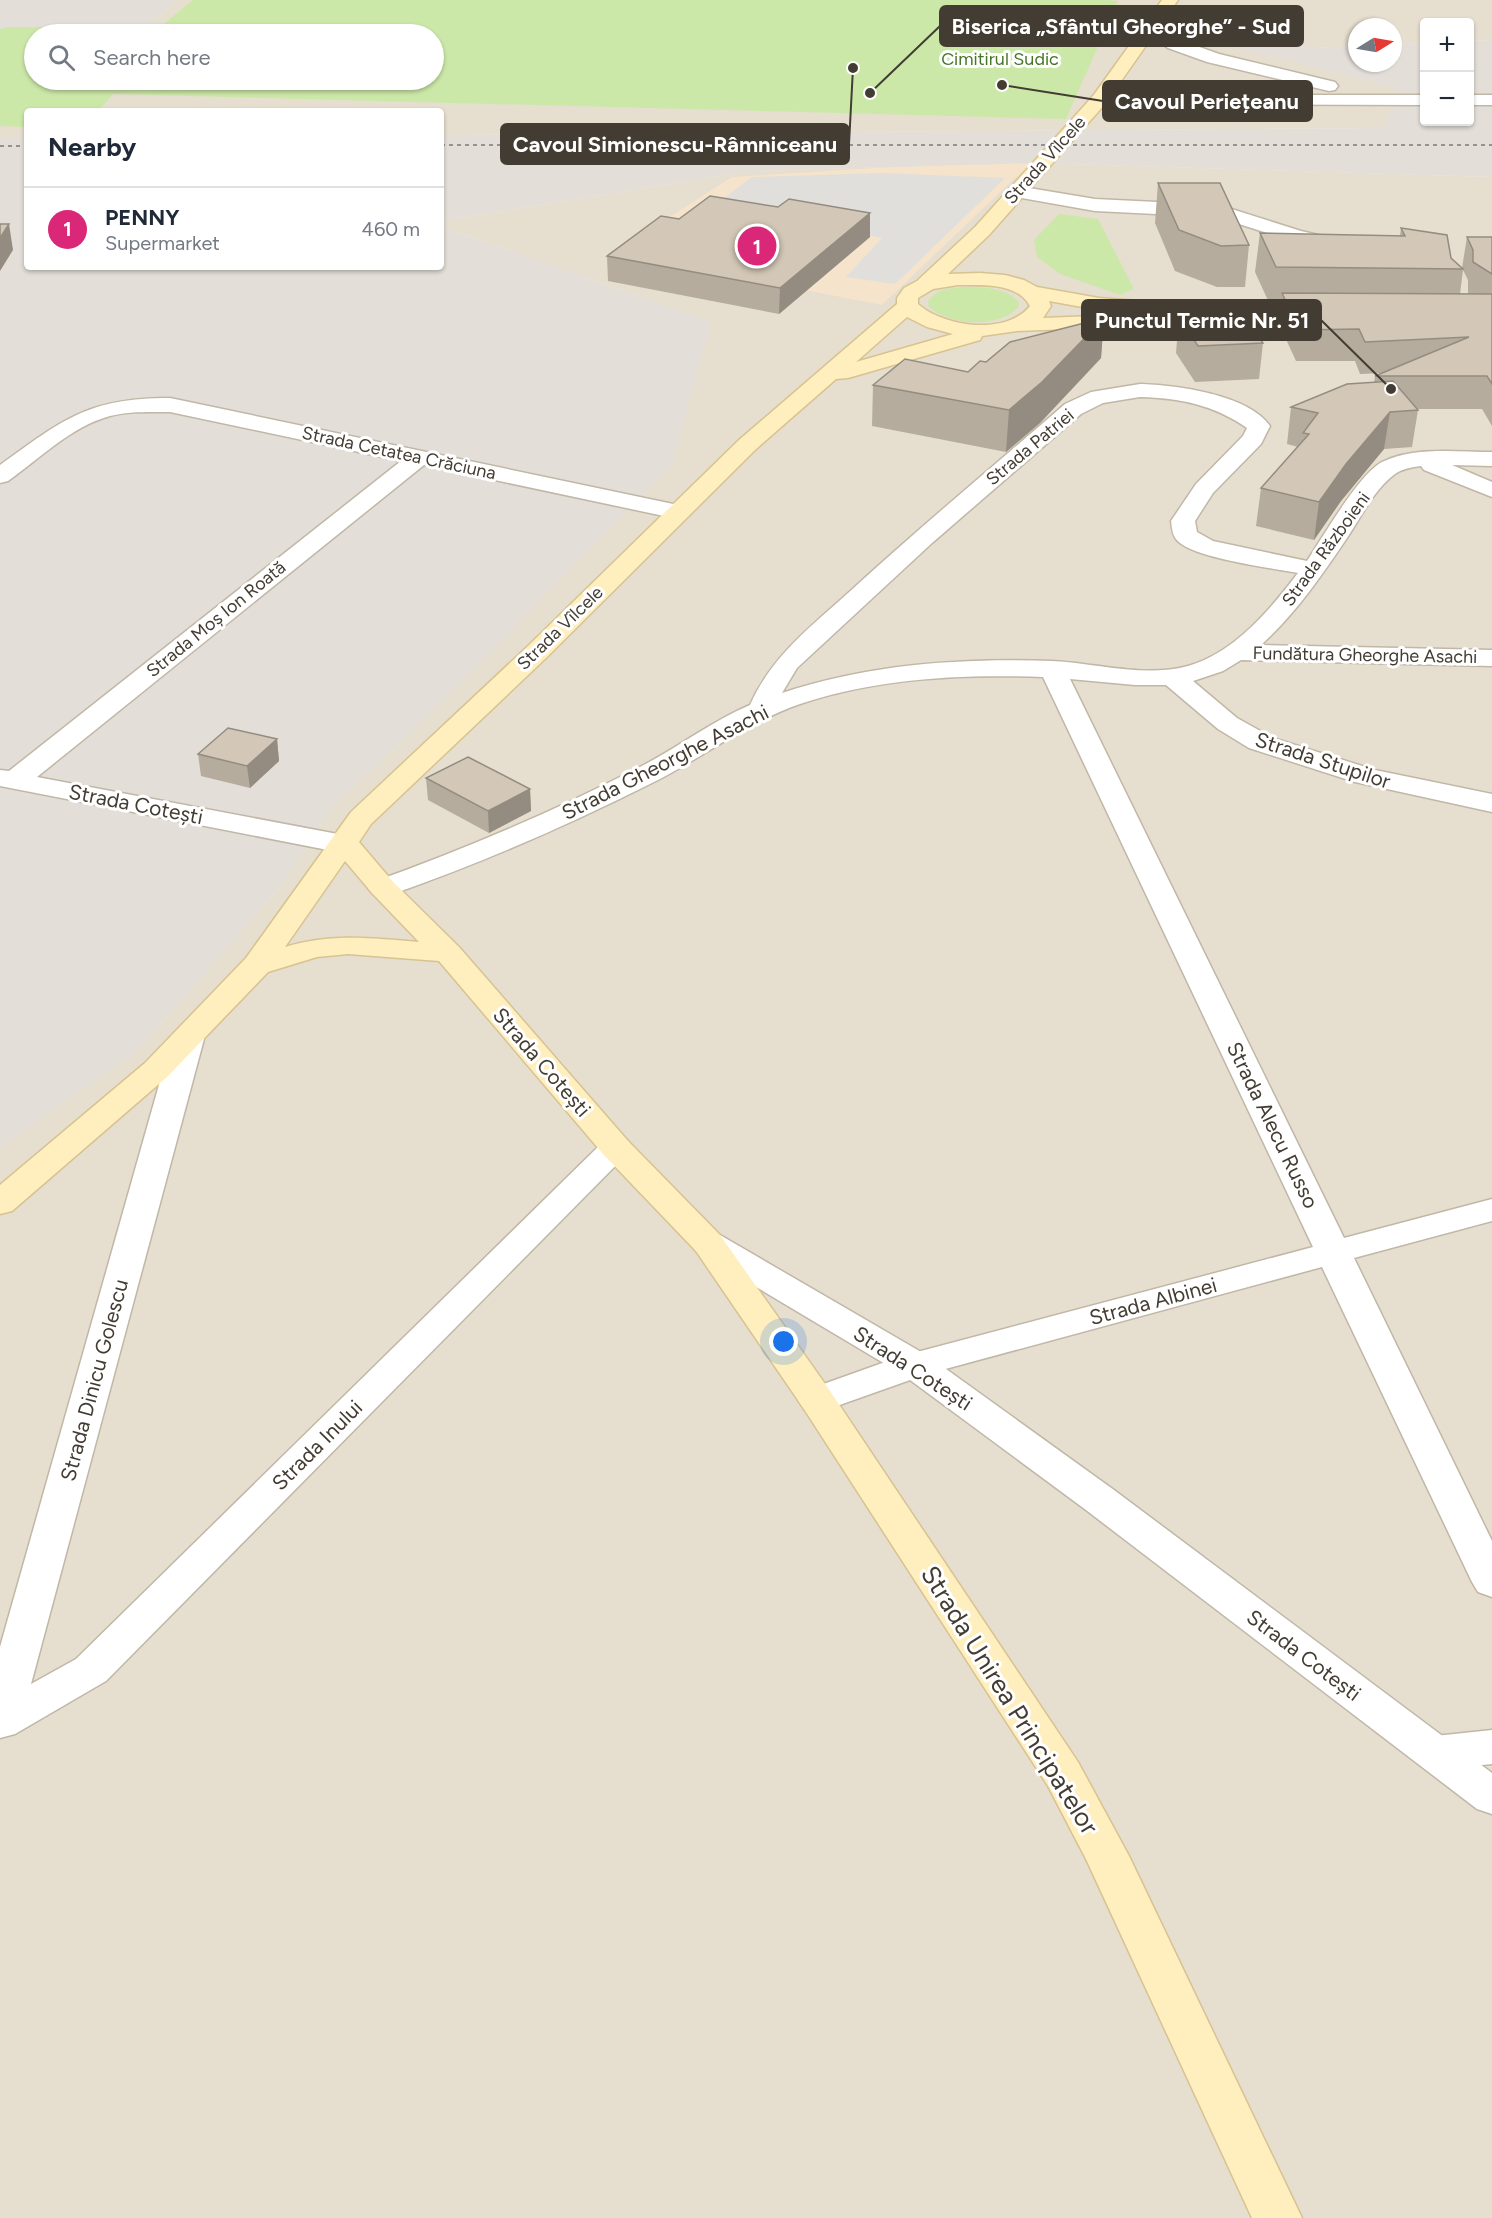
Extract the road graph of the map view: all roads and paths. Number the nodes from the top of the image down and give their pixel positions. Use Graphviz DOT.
graph roads {
  1 [pos="1170,0"];
  2 [pos="1150,27"];
  3 [pos="1099,100"];
  4 [pos="1395,100"];
  5 [pos="1420,100"];
  6 [pos="1474,100"];
  7 [pos="1492,100"];
  8 [pos="1017,192"];
  9 [pos="982,231"];
  10 [pos="1350,248"];
  11 [pos="923,286"];
  12 [pos="1024,289"];
  13 [pos="907,306"];
  14 [pos="1193,315"];
  15 [pos="1344,316"];
  16 [pos="1006,327"];
  17 [pos="828,377"];
  18 [pos="419,458"];
  19 [pos="1492,459"];
  20 [pos="1420,460"];
  21 [pos="0,476"];
  22 [pos="1492,490"];
  23 [pos="678,512"];
  24 [pos="1312,569"];
  25 [pos="1238,652"];
  26 [pos="1492,658"];
  27 [pos="1052,669"];
  28 [pos="1173,676"];
  29 [pos="761,710"];
  30 [pos="7,779"];
  31 [pos="1492,803"];
  32 [pos="342,844"];
  33 [pos="382,888"];
  34 [pos="448,953"];
  35 [pos="257,965"];
  36 [pos="188,1039"];
  37 [pos="616,1148"];
  38 [pos="0,1203"];
  39 [pos="1492,1210"];
  40 [pos="708,1243"];
  41 [pos="1334,1253"];
  42 [pos="915,1365"];
  43 [pos="817,1400"];
  44 [pos="1492,1582"];
  45 [pos="0,1721"];
  46 [pos="1492,1747"];
  47 [pos="1434,1753"];
  48 [pos="1492,1797"];
  49 [pos="1277,2218"];
  1 -- 2 [label="main road, Strada Vîlcele"];
  2 -- 3 [label="main road, Strada Vîlcele"];
  2 -- 4 [label="street"];
  3 -- 4 [label="street"];
  3 -- 8 [label="main road, Strada Vîlcele"];
  4 -- 5 [label="street"];
  6 -- 7 [label="street"];
  8 -- 9 [label="main road, Strada Vîlcele"];
  8 -- 10 [label="street"];
  9 -- 11 [label="main road, Strada Vîlcele"];
  9 -- 12 [label="main road"];
  11 -- 12 [label="main road"];
  11 -- 13 [label="main road, Strada Vîlcele"];
  12 -- 14 [label="main road"];
  12 -- 16 [label="main road"];
  13 -- 16 [label="main road"];
  13 -- 17 [label="main road, Strada Vîlcele"];
  14 -- 15 [label="main road"];
  14 -- 16 [label="main road"];
  16 -- 17 [label="main road, Strada Vîlcele"];
  17 -- 23 [label="main road, Strada Vîlcele"];
  18 -- 21 [label="street, Strada Cetatea Crăciuna"];
  18 -- 23 [label="street, Strada Cetatea Crăciuna"];
  18 -- 30 [label="street, Strada Moș Ion Roată"];
  19 -- 20 [label="street, Strada Războieni"];
  20 -- 22 [label="street"];
  20 -- 24 [label="street, Strada Războieni"];
  23 -- 32 [label="main road, Strada Vîlcele"];
  24 -- 25 [label="street, Strada Războieni"];
  24 -- 29 [label="street, Strada Patriei"];
  25 -- 26 [label="street, Fundătura Gheorghe Asachi"];
  25 -- 28 [label="street, Strada Războieni"];
  27 -- 28 [label="street, Strada Gheorghe Asachi"];
  27 -- 29 [label="street, Strada Gheorghe Asachi"];
  27 -- 41 [label="street, Strada Alecu Russo"];
  28 -- 31 [label="street, Strada Stupilor"];
  29 -- 33 [label="street, Strada Gheorghe Asachi"];
  30 -- 32 [label="street, Strada Cotești"];
  32 -- 33 [label="main road"];
  32 -- 35 [label="main road, Strada Vîlcele"];
  33 -- 34 [label="main road, Strada Cotești"];
  34 -- 35 [label="main road"];
  34 -- 37 [label="main road, Strada Cotești"];
  35 -- 36 [label="main road, Strada Vîlcele"];
  36 -- 38 [label="main road, Strada Vîlcele"];
  36 -- 45 [label="street, Strada Dinicu Golescu"];
  37 -- 40 [label="main road, Strada Cotești"];
  37 -- 45 [label="street, Strada Inului"];
  39 -- 41 [label="street, Strada Albinei"];
  40 -- 42 [label="street, Strada Cotești"];
  40 -- 43 [label="main road, Strada Unirea Principatelor"];
  41 -- 42 [label="street, Strada Albinei"];
  41 -- 44 [label="street, Strada Alecu Russo"];
  42 -- 43 [label="street, Strada Albinei"];
  42 -- 47 [label="street, Strada Cotești"];
  43 -- 49 [label="main road, Strada Unirea Principatelor"];
  46 -- 47 [label="street"];
  47 -- 48 [label="street, Strada Cotești"];
}
